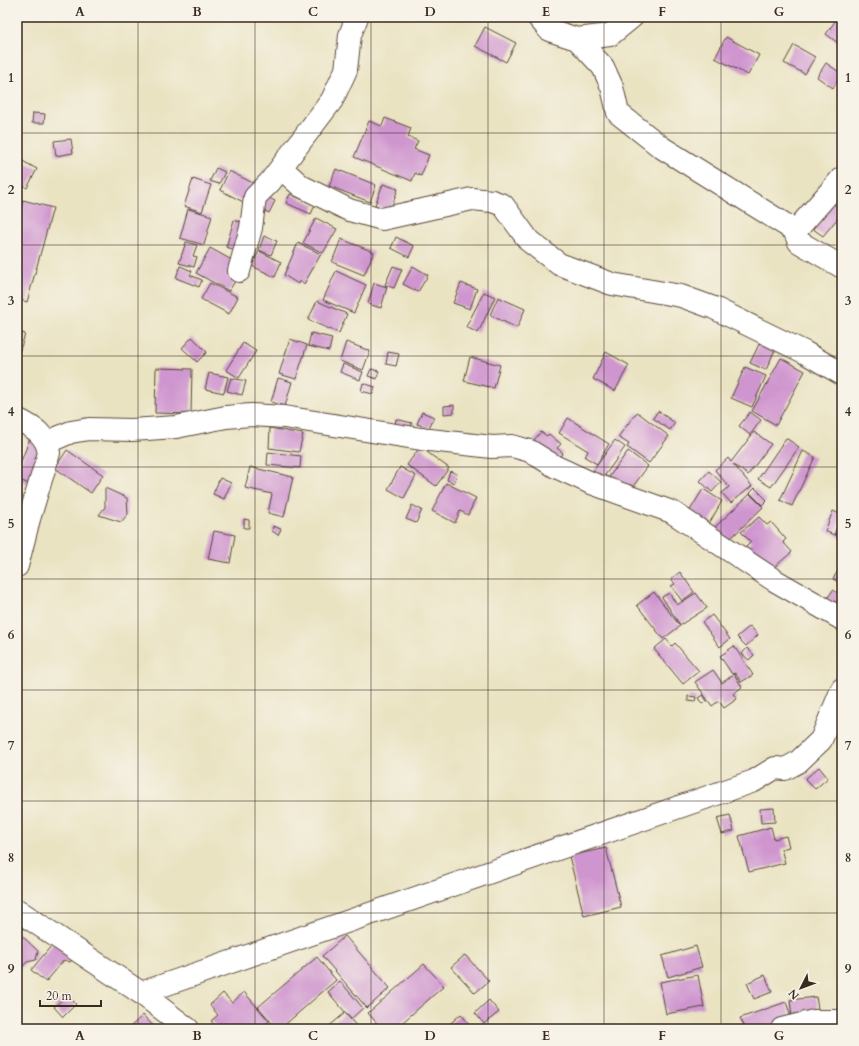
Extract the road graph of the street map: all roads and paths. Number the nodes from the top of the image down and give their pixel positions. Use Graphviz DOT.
graph roads {
  1 [pos="357,17"];
  2 [pos="538,17"];
  3 [pos="632,17"];
  4 [pos="577,39"];
  5 [pos="281,168"];
  6 [pos="842,178"];
  7 [pos="794,230"];
  8 [pos="842,267"];
  9 [pos="239,271"];
  10 [pos="842,374"];
  11 [pos="17,419"];
  12 [pos="48,442"];
  13 [pos="17,566"];
  14 [pos="842,619"];
  15 [pos="842,689"];
  16 [pos="17,910"];
  17 [pos="141,993"];
  18 [pos="842,1021"];
  19 [pos="188,1029"];
  20 [pos="782,1029"];
  1 -- 5 [label="street"];
  2 -- 4 [label="street"];
  3 -- 4 [label="street"];
  4 -- 7 [label="street"];
  5 -- 9 [label="street"];
  5 -- 10 [label="street"];
  6 -- 7 [label="street"];
  7 -- 8 [label="street"];
  11 -- 12 [label="street"];
  12 -- 13 [label="street"];
  12 -- 14 [label="street"];
  15 -- 17 [label="street"];
  16 -- 17 [label="street"];
  17 -- 19 [label="street"];
  18 -- 20 [label="street"];
}
